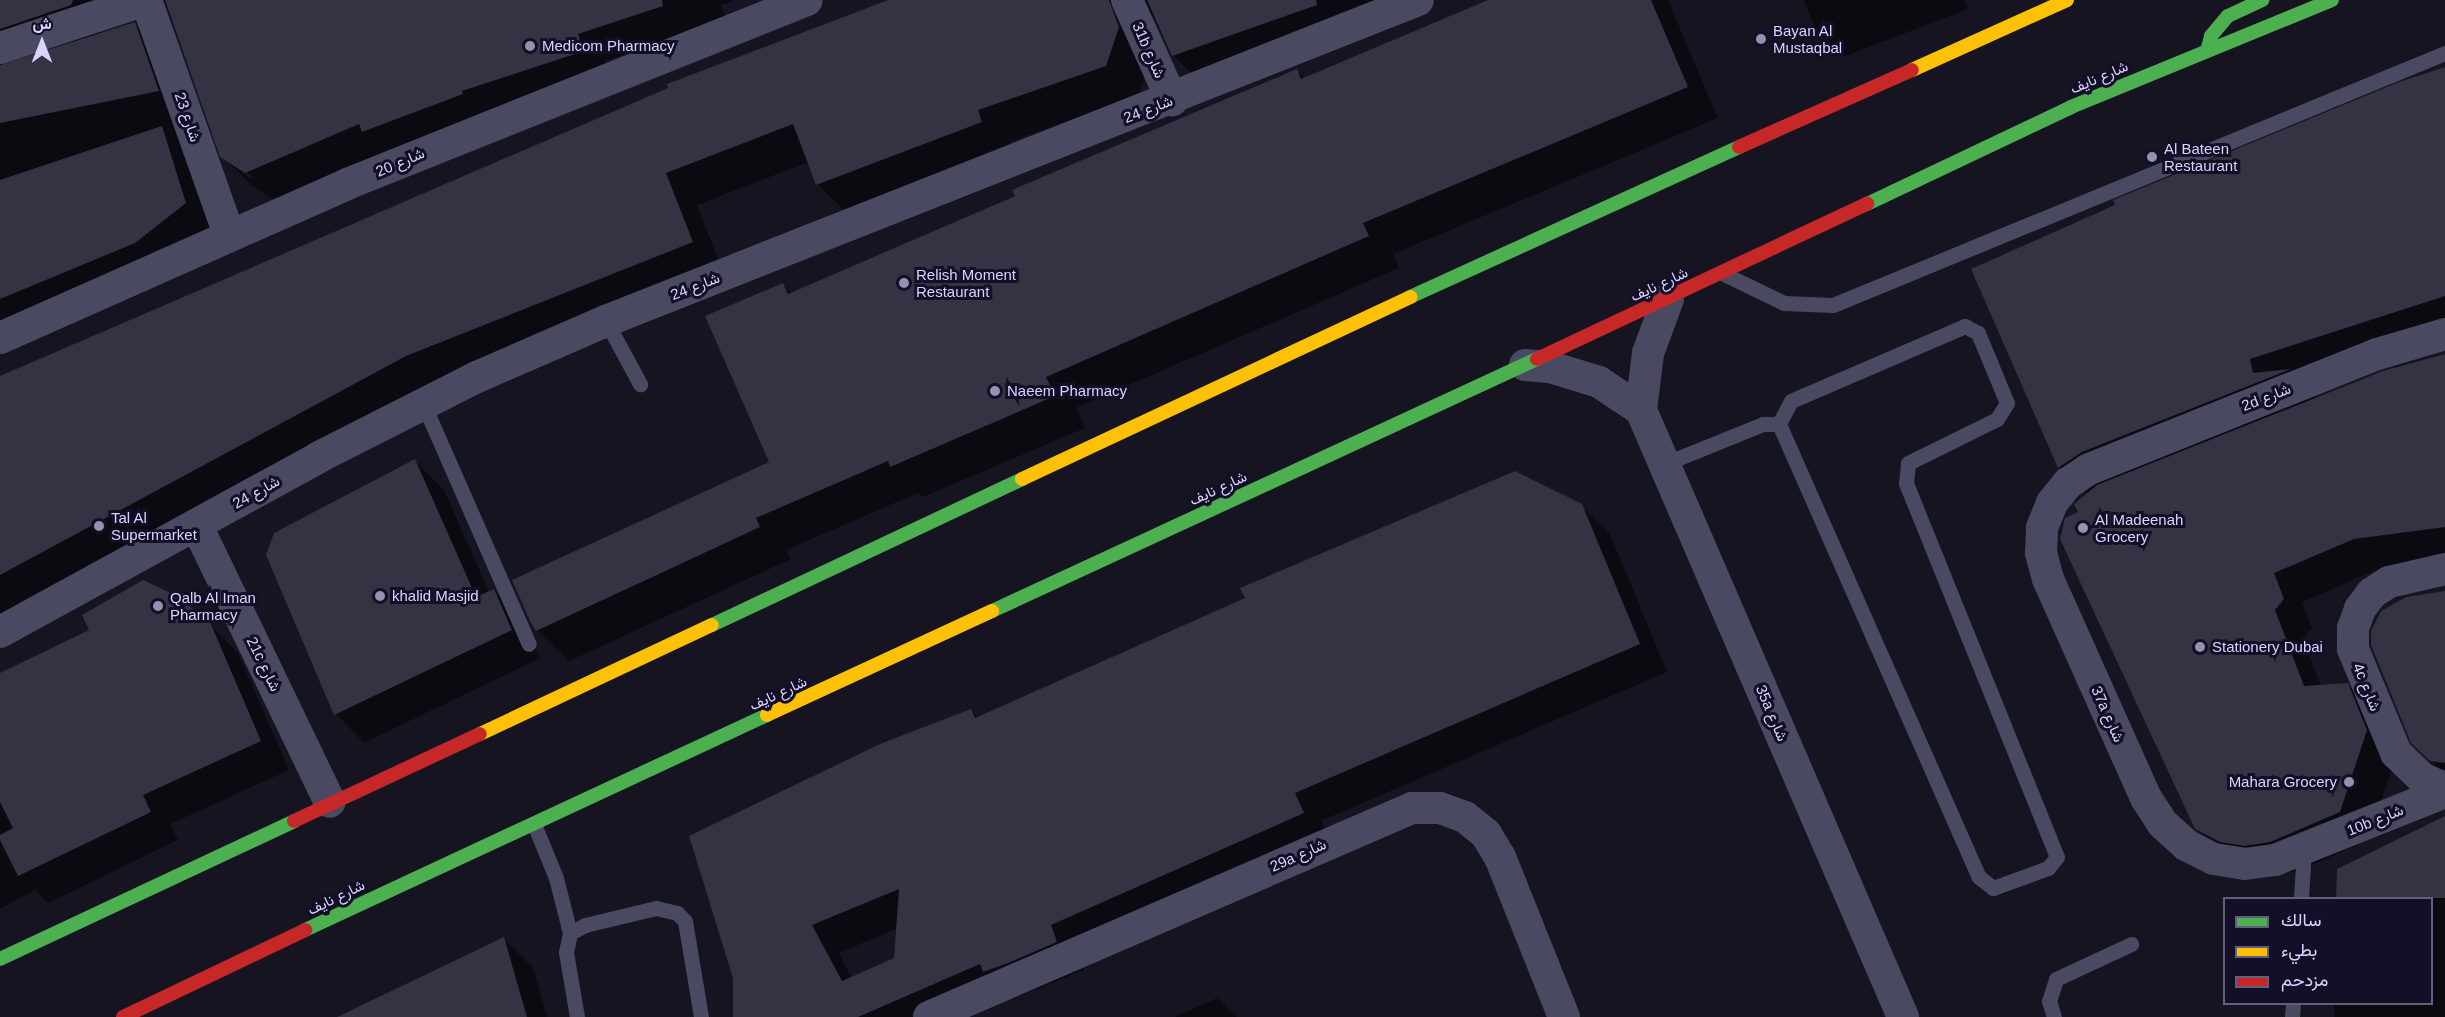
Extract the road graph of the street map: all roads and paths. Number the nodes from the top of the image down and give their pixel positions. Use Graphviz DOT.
graph roads {
  1 [pos="146,0"];
  2 [pos="807,0"];
  3 [pos="1127,0"];
  4 [pos="1418,0"];
  5 [pos="2067,0"];
  6 [pos="2263,0"];
  7 [pos="2332,0"];
  8 [pos="0,48"];
  9 [pos="2208,48"];
  10 [pos="2445,53"];
  11 [pos="1172,100"];
  12 [pos="229,235"];
  13 [pos="1722,272"];
  14 [pos="1668,298"];
  15 [pos="606,321"];
  16 [pos="2445,333"];
  17 [pos="0,338"];
  18 [pos="1525,365"];
  19 [pos="640,384"];
  20 [pos="423,403"];
  21 [pos="1641,410"];
  22 [pos="1779,424"];
  23 [pos="1664,464"];
  24 [pos="2089,469"];
  25 [pos="197,526"];
  26 [pos="2445,569"];
  27 [pos="0,632"];
  28 [pos="529,644"];
  29 [pos="2396,753"];
  30 [pos="2445,788"];
  31 [pos="2445,792"];
  32 [pos="330,802"];
  33 [pos="2378,819"];
  34 [pos="534,824"];
  35 [pos="2304,848"];
  36 [pos="2301,897"];
  37 [pos="570,933"];
  38 [pos="2132,944"];
  39 [pos="0,959"];
  40 [pos="123,1017"];
  41 [pos="577,1017"];
  42 [pos="701,1017"];
  43 [pos="929,1017"];
  44 [pos="1564,1017"];
  45 [pos="1903,1017"];
  46 [pos="2054,1017"];
  1 -- 8 [label="street"];
  1 -- 12 [label="street, شارع 23"];
  2 -- 12 [label="street, شارع 20"];
  3 -- 11 [label="street, 31b شارع"];
  4 -- 11 [label="street, شارع 24"];
  5 -- 32 [label="main road"];
  6 -- 9 [label="main road"];
  7 -- 9 [label="main road, شارع نايف"];
  9 -- 13 [label="main road, شارع نايف"];
  10 -- 13 [label="lane"];
  11 -- 15 [label="street, شارع 24"];
  12 -- 17 [label="street, شارع 20"];
  13 -- 14 [label="main road, شارع نايف"];
  14 -- 18 [label="main road, شارع نايف"];
  14 -- 21 [label="street, 35a شارع"];
  15 -- 19 [label="lane"];
  15 -- 20 [label="street, شارع 24"];
  16 -- 24 [label="street, 2d شارع"];
  18 -- 21 [label="street"];
  18 -- 34 [label="main road, شارع نايف"];
  20 -- 25 [label="street, شارع 24"];
  20 -- 28 [label="lane"];
  21 -- 23 [label="street, 35a شارع"];
  22 -- 22 [label="lane"];
  22 -- 23 [label="lane"];
  23 -- 45 [label="street, 35a شارع"];
  24 -- 35 [label="street, 37a شارع"];
  25 -- 27 [label="street, شارع 24"];
  25 -- 32 [label="street, 21c شارع"];
  26 -- 29 [label="street, 4c شارع"];
  29 -- 30 [label="street, 4c شارع"];
  29 -- 33 [label="street, 4c شارع"];
  31 -- 33 [label="street, 10b شارع"];
  32 -- 39 [label="main road"];
  33 -- 35 [label="street, 10b شارع"];
  34 -- 37 [label="lane"];
  34 -- 40 [label="main road, شارع نايف"];
  35 -- 36 [label="lane"];
  37 -- 41 [label="lane"];
  37 -- 42 [label="lane"];
  38 -- 46 [label="lane"];
  43 -- 44 [label="street, 29a شارع"];
}
